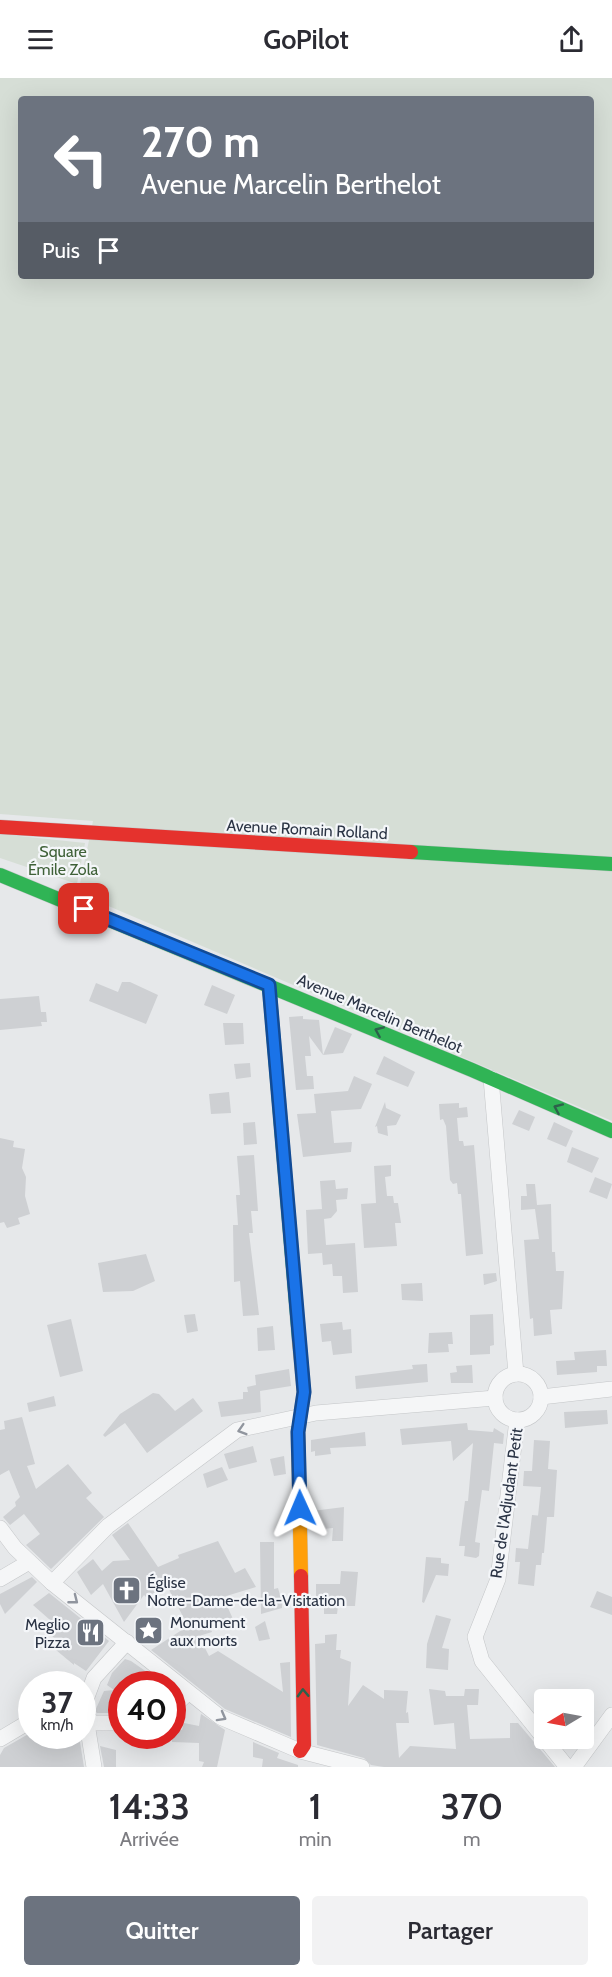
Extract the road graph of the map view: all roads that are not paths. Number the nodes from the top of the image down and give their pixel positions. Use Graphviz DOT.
graph roads {
  1 [pos="0,826"];
  2 [pos="612,864"];
  3 [pos="0,875"];
  4 [pos="269,985"];
  5 [pos="490,1078"];
  6 [pos="612,1131"];
  7 [pos="516,1374"];
  8 [pos="612,1389"];
  9 [pos="541,1397"];
  10 [pos="495,1398"];
  11 [pos="299,1418"];
  12 [pos="517,1420"];
  13 [pos="0,1528"];
  14 [pos="29,1562"];
  15 [pos="0,1579"];
  16 [pos="52,1583"];
  17 [pos="127,1642"];
  18 [pos="96,1676"];
  19 [pos="188,1693"];
  20 [pos="612,1715"];
  21 [pos="18,1727"];
  22 [pos="0,1739"];
  23 [pos="91,1749"];
  24 [pos="300,1751"];
  25 [pos="94,1767"];
  26 [pos="363,1767"];
  27 [pos="567,1767"];
  28 [pos="574,1767"];
  1 -- 2 [label="street, Avenue Romain Rolland"];
  3 -- 4 [label="street, Avenue Marcelin Berthelot"];
  5 -- 4 [label="street, Avenue Marcelin Berthelot, one-way"];
  4 -- 11 [label="street"];
  6 -- 5 [label="street, Avenue Marcelin Berthelot, one-way"];
  5 -- 7 [label="street"];
  7 -- 9 [label="street"];
  7 -- 10 [label="street"];
  8 -- 9 [label="street"];
  9 -- 12 [label="street"];
  10 -- 11 [label="street"];
  10 -- 12 [label="street"];
  11 -- 16 [label="street, one-way"];
  24 -- 11 [label="street, one-way"];
  12 -- 27 [label="street, Rue de l'Adjudant Petit"];
  13 -- 14 [label="street"];
  14 -- 15 [label="street"];
  14 -- 16 [label="street"];
  16 -- 17 [label="street, one-way"];
  17 -- 18 [label="street"];
  17 -- 19 [label="street"];
  19 -- 24 [label="street, one-way"];
  20 -- 28 [label="street"];
  21 -- 22 [label="street"];
  23 -- 25 [label="street"];
  24 -- 26 [label="street"];
}
